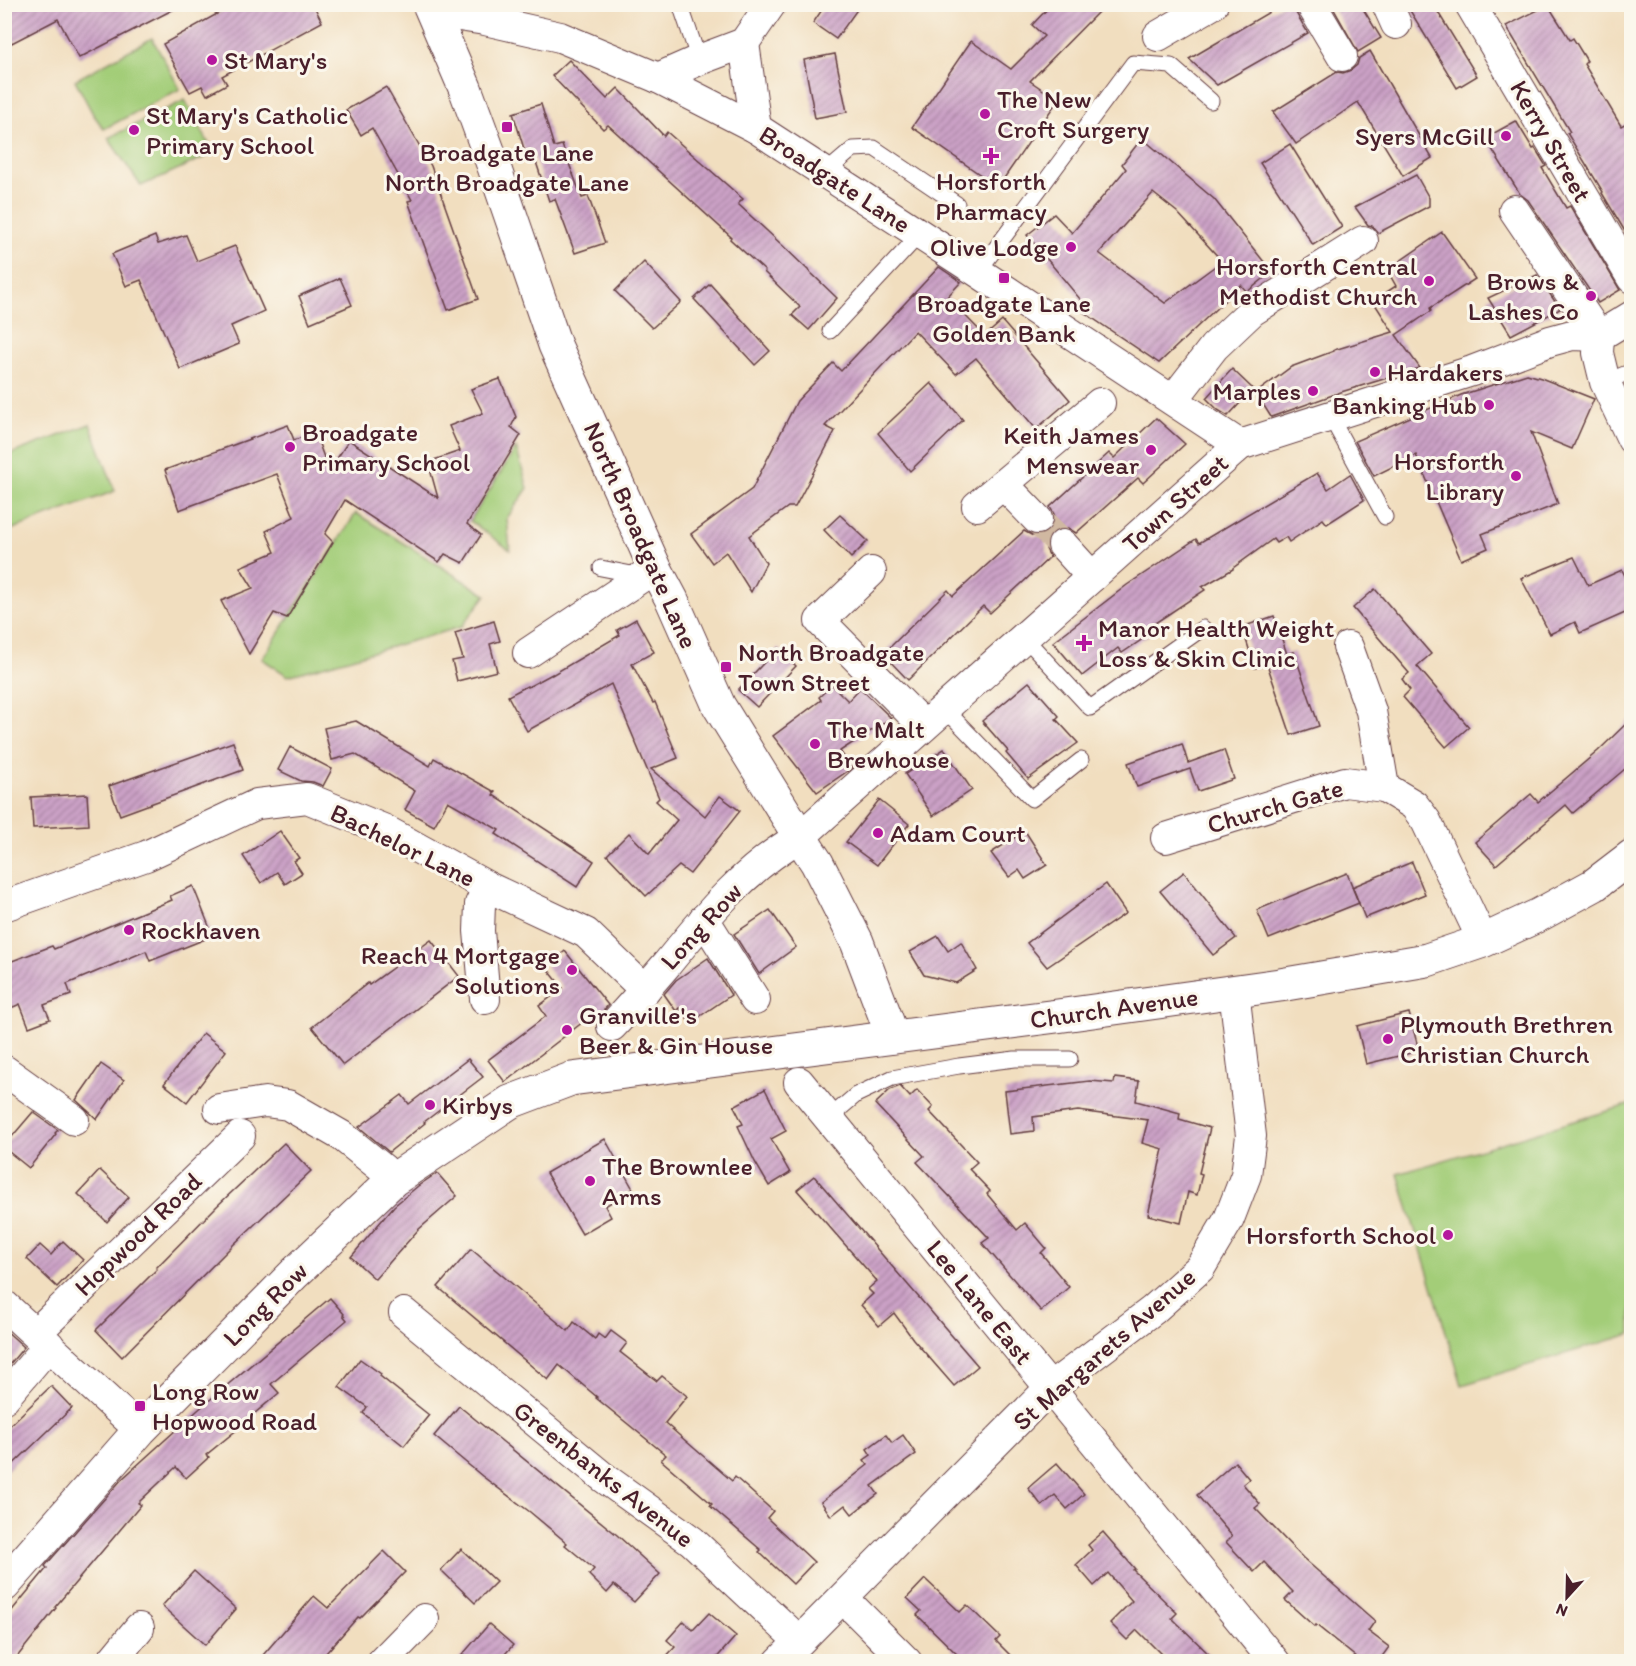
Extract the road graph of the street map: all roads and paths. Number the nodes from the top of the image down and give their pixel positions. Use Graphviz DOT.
graph roads {
  1 [pos="680,4"];
  2 [pos="771,4"];
  3 [pos="1213,4"];
  4 [pos="1311,4"];
  5 [pos="1479,7"];
  6 [pos="431,8"];
  7 [pos="1158,36"];
  8 [pos="744,43"];
  9 [pos="1342,56"];
  10 [pos="699,60"];
  11 [pos="658,78"];
  12 [pos="1211,101"];
  13 [pos="756,128"];
  14 [pos="825,173"];
  15 [pos="957,204"];
  16 [pos="1514,210"];
  17 [pos="920,234"];
  18 [pos="1363,241"];
  19 [pos="978,272"];
  20 [pos="1632,278"];
  21 [pos="1632,316"];
  22 [pos="830,331"];
  23 [pos="1599,336"];
  24 [pos="1618,377"];
  25 [pos="1173,400"];
  26 [pos="1100,403"];
  27 [pos="1330,416"];
  28 [pos="1632,439"];
  29 [pos="1240,445"];
  30 [pos="1003,484"];
  31 [pos="977,506"];
  32 [pos="1385,517"];
  33 [pos="1037,519"];
  34 [pos="1063,545"];
  35 [pos="601,568"];
  36 [pos="649,572"];
  37 [pos="871,572"];
  38 [pos="1092,577"];
  39 [pos="1203,628"];
  40 [pos="1024,637"];
  41 [pos="1348,647"];
  42 [pos="528,653"];
  43 [pos="934,717"];
  44 [pos="1081,760"];
  45 [pos="1384,787"];
  46 [pos="800,837"];
  47 [pos="1166,838"];
  48 [pos="1632,856"];
  49 [pos="488,887"];
  50 [pos="4,906"];
  51 [pos="704,919"];
  52 [pos="1483,941"];
  53 [pos="645,990"];
  54 [pos="1236,991"];
  55 [pos="485,999"];
  56 [pos="755,1000"];
  57 [pos="612,1026"];
  58 [pos="893,1037"];
  59 [pos="1070,1059"];
  60 [pos="4,1070"];
  61 [pos="571,1079"];
  62 [pos="799,1082"];
  63 [pos="219,1108"];
  64 [pos="829,1118"];
  65 [pos="74,1120"];
  66 [pos="240,1136"];
  67 [pos="393,1180"];
  68 [pos="4,1305"];
  69 [pos="404,1313"];
  70 [pos="43,1339"];
  71 [pos="1050,1388"];
  72 [pos="4,1398"];
  73 [pos="140,1430"];
  74 [pos="4,1585"];
  75 [pos="843,1598"];
  76 [pos="424,1619"];
  77 [pos="139,1629"];
  78 [pos="789,1651"];
  79 [pos="111,1662"];
  80 [pos="382,1662"];
  81 [pos="907,1662"];
  82 [pos="1275,1662"];
  1 -- 10 [label="lane"];
  2 -- 8 [label="street"];
  3 -- 7 [label="street"];
  4 -- 9 [label="street"];
  5 -- 20 [label="street, Kerry Street"];
  6 -- 11 [label="street, Broadgate Lane"];
  6 -- 36 [label="street, North Broadgate Lane"];
  8 -- 10 [label="street"];
  8 -- 13 [label="street"];
  10 -- 11 [label="street"];
  11 -- 13 [label="street, Broadgate Lane"];
  12 -- 19 [label="lane"];
  13 -- 14 [label="street, Broadgate Lane"];
  14 -- 15 [label="lane"];
  14 -- 17 [label="street, Broadgate Lane"];
  16 -- 23 [label="street"];
  17 -- 19 [label="street, Broadgate Lane"];
  17 -- 22 [label="lane"];
  18 -- 25 [label="street"];
  19 -- 25 [label="street, Broadgate Lane"];
  21 -- 23 [label="street"];
  23 -- 24 [label="street"];
  23 -- 27 [label="street, Town Street"];
  24 -- 28 [label="street"];
  25 -- 29 [label="street, Broadgate Lane"];
  26 -- 30 [label="street"];
  27 -- 29 [label="street, Town Street"];
  27 -- 32 [label="lane"];
  29 -- 38 [label="street, Town Street"];
  30 -- 31 [label="street"];
  30 -- 33 [label="street"];
  34 -- 38 [label="street"];
  35 -- 36 [label="lane"];
  36 -- 42 [label="street"];
  36 -- 46 [label="street, North Broadgate Lane"];
  37 -- 43 [label="street"];
  38 -- 40 [label="street, Town Street"];
  39 -- 40 [label="lane"];
  40 -- 43 [label="street, Town Street"];
  41 -- 45 [label="street"];
  43 -- 44 [label="lane"];
  43 -- 46 [label="street, Town Street"];
  45 -- 47 [label="street, Church Gate"];
  45 -- 52 [label="street, Church Gate"];
  46 -- 51 [label="street, Long Row"];
  46 -- 58 [label="street, North Broadgate Lane"];
  48 -- 52 [label="street, Church Avenue"];
  49 -- 50 [label="street, Bachelor Lane"];
  49 -- 53 [label="street, Bachelor Lane"];
  49 -- 55 [label="street"];
  51 -- 53 [label="street, Long Row"];
  51 -- 56 [label="street"];
  52 -- 54 [label="street, Church Avenue"];
  53 -- 57 [label="street, Long Row"];
  54 -- 58 [label="street, Church Avenue"];
  54 -- 71 [label="street, St Margarets Avenue"];
  58 -- 61 [label="street, Church Avenue"];
  59 -- 64 [label="lane"];
  60 -- 65 [label="street"];
  61 -- 67 [label="street, Long Row"];
  62 -- 64 [label="street, Lee Lane East"];
  63 -- 67 [label="street"];
  64 -- 71 [label="street, Lee Lane East"];
  66 -- 70 [label="street, Hopwood Road"];
  67 -- 73 [label="street, Long Row"];
  68 -- 70 [label="street"];
  69 -- 78 [label="street, Greenbanks Avenue"];
  70 -- 72 [label="street, Hopwood Road"];
  70 -- 73 [label="street"];
  71 -- 75 [label="street, St Margarets Avenue"];
  71 -- 82 [label="street, Lee Lane East"];
  73 -- 74 [label="street, Long Row"];
  75 -- 78 [label="street, St Margarets Avenue"];
  75 -- 81 [label="street"];
  76 -- 80 [label="street"];
  77 -- 79 [label="street"];
}
